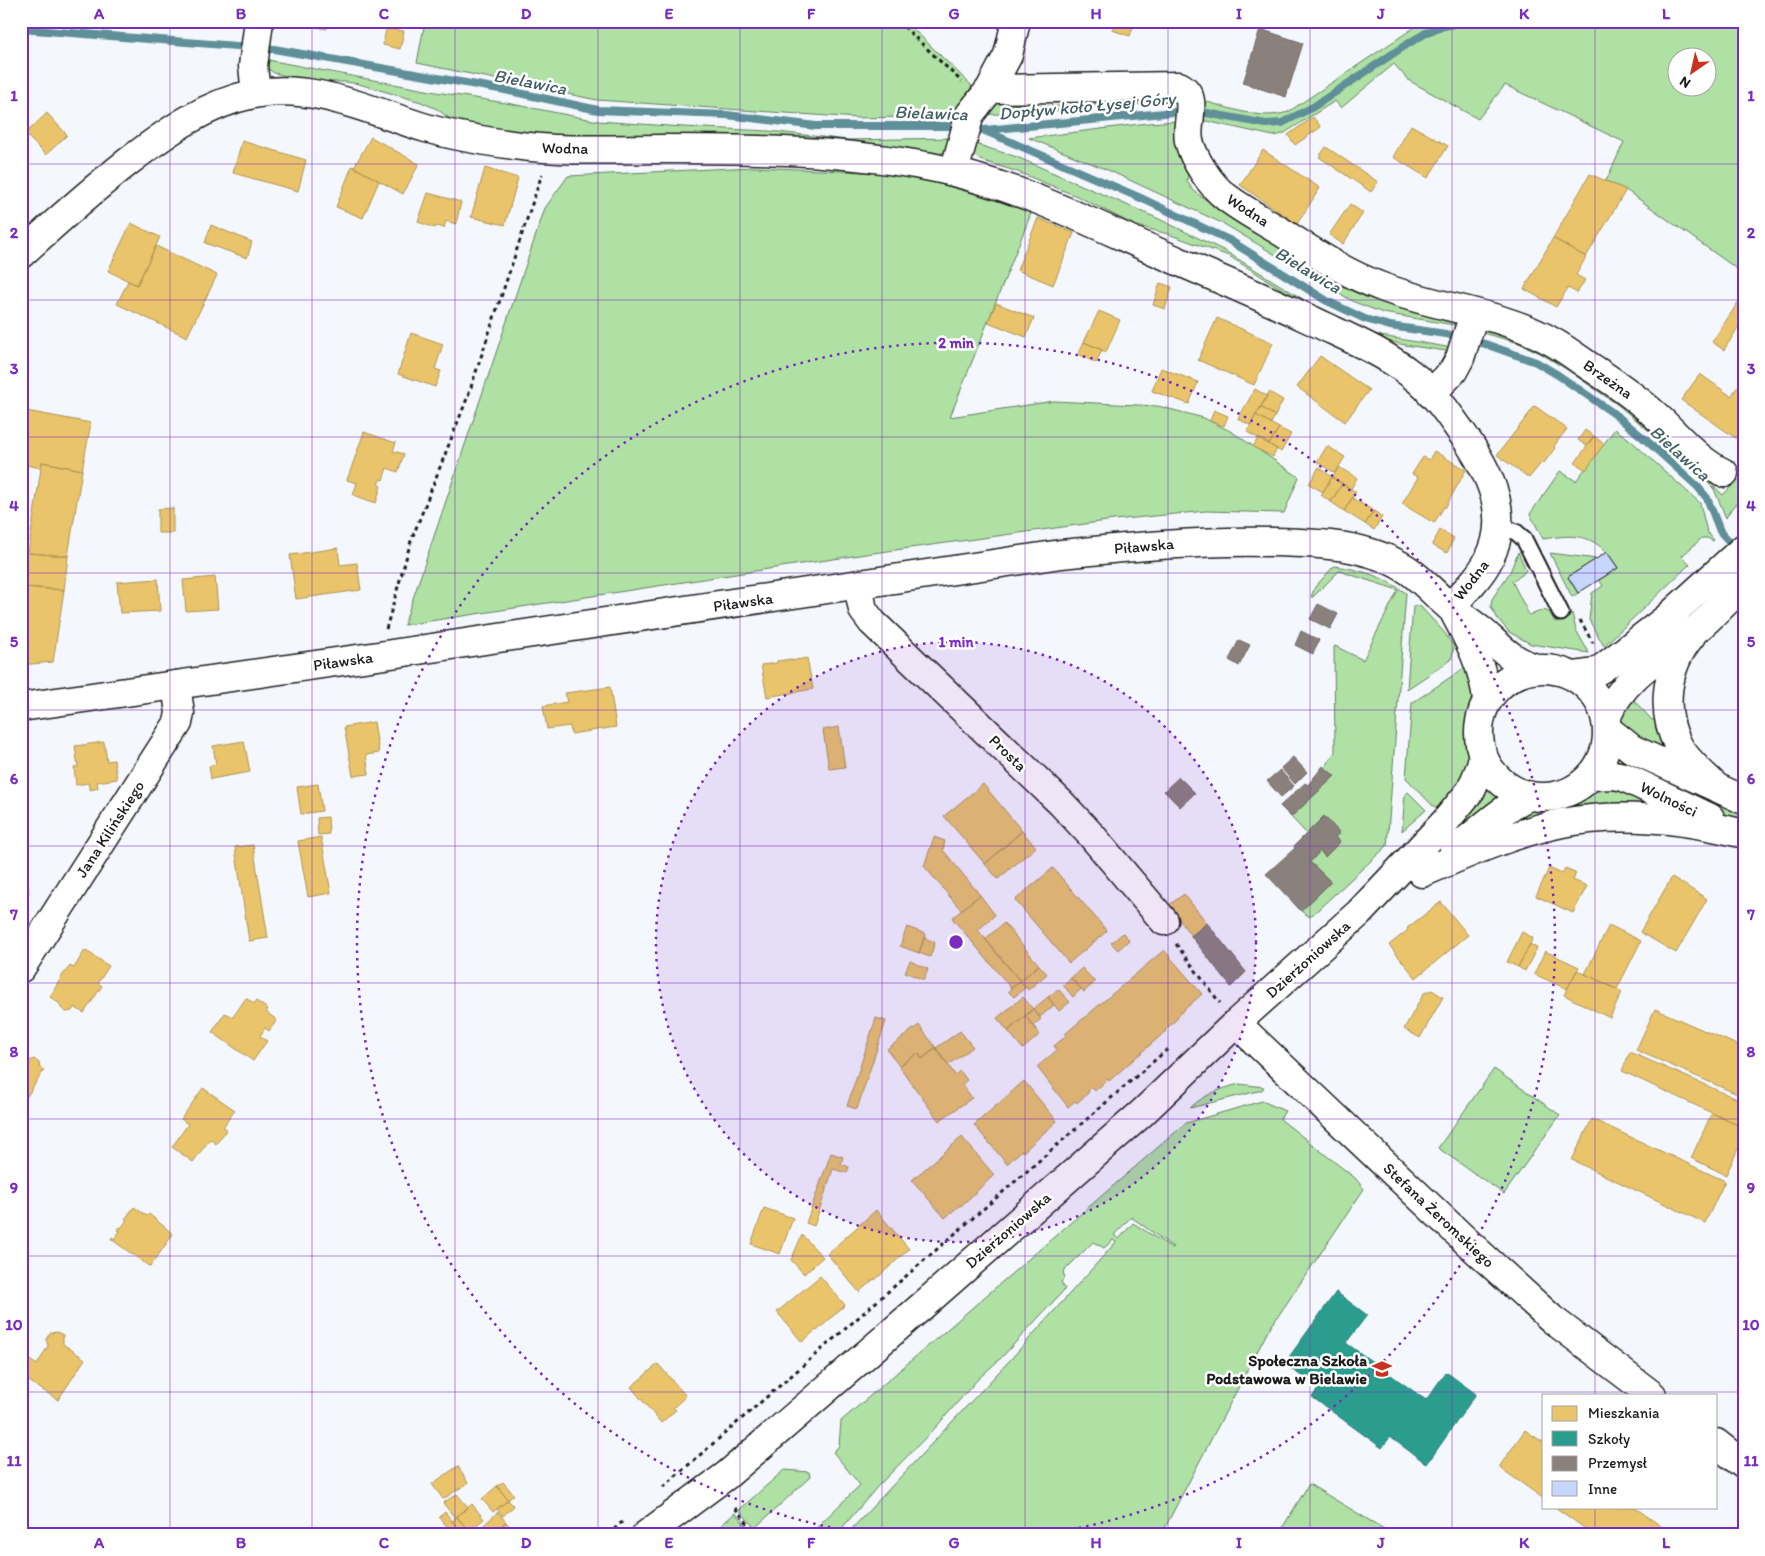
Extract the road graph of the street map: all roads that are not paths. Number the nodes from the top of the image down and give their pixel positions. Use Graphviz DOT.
graph roads {
  1 [pos="1016,21"];
  2 [pos="259,26"];
  3 [pos="256,93"];
  4 [pos="976,111"];
  5 [pos="954,172"];
  6 [pos="21,254"];
  7 [pos="1469,331"];
  8 [pos="1432,394"];
  9 [pos="1724,474"];
  10 [pos="1499,526"];
  11 [pos="1744,548"];
  12 [pos="1737,579"];
  13 [pos="858,585"];
  14 [pos="1450,607"];
  15 [pos="1561,614"];
  16 [pos="1698,627"];
  17 [pos="1537,668"];
  18 [pos="1574,676"];
  19 [pos="176,685"];
  20 [pos="1487,700"];
  21 [pos="21,707"];
  22 [pos="1607,724"];
  23 [pos="1482,754"];
  24 [pos="1591,776"];
  25 [pos="1717,788"];
  26 [pos="1529,796"];
  27 [pos="1744,800"];
  28 [pos="1742,834"];
  29 [pos="1422,873"];
  30 [pos="1359,914"];
  31 [pos="1164,921"];
  32 [pos="21,968"];
  33 [pos="1225,1008"];
  34 [pos="1651,1394"];
  35 [pos="1718,1445"];
  36 [pos="1744,1465"];
  37 [pos="638,1525"];
  1 -- 4 [label="street"];
  2 -- 3 [label="street"];
  3 -- 5 [label="street, Wodna"];
  3 -- 6 [label="street, Wodna"];
  4 -- 5 [label="street"];
  4 -- 7 [label="street, Wodna"];
  5 -- 8 [label="street, Wodna"];
  7 -- 8 [label="street"];
  7 -- 9 [label="street, Brzeżna"];
  8 -- 10 [label="street, Wodna"];
  10 -- 14 [label="street, Wodna"];
  10 -- 15 [label="lane"];
  11 -- 12 [label="street"];
  12 -- 16 [label="street"];
  12 -- 18 [label="street"];
  13 -- 14 [label="street, Piławska"];
  13 -- 19 [label="street, Piławska"];
  13 -- 31 [label="street, Prosta"];
  14 -- 17 [label="street, Piławska"];
  14 -- 20 [label="street, Piławska"];
  16 -- 22 [label="street"];
  16 -- 25 [label="street"];
  17 -- 18 [label="street"];
  17 -- 20 [label="street"];
  18 -- 22 [label="street"];
  19 -- 21 [label="street, Piławska"];
  19 -- 32 [label="street, Jana Kilińskiego"];
  20 -- 23 [label="street"];
  22 -- 24 [label="street"];
  22 -- 25 [label="street, Wolności"];
  23 -- 26 [label="street"];
  23 -- 30 [label="street, Dzierżoniowska"];
  24 -- 26 [label="street"];
  24 -- 28 [label="street, Wolności"];
  25 -- 27 [label="street, Wolności"];
  26 -- 29 [label="street, Dzierżoniowska"];
  28 -- 29 [label="street"];
  29 -- 30 [label="street, Dzierżoniowska"];
  30 -- 33 [label="street, Dzierżoniowska"];
  33 -- 34 [label="street, Stefana Żeromskiego"];
  33 -- 37 [label="street, Dzierżoniowska"];
  35 -- 36 [label="street"];
}
